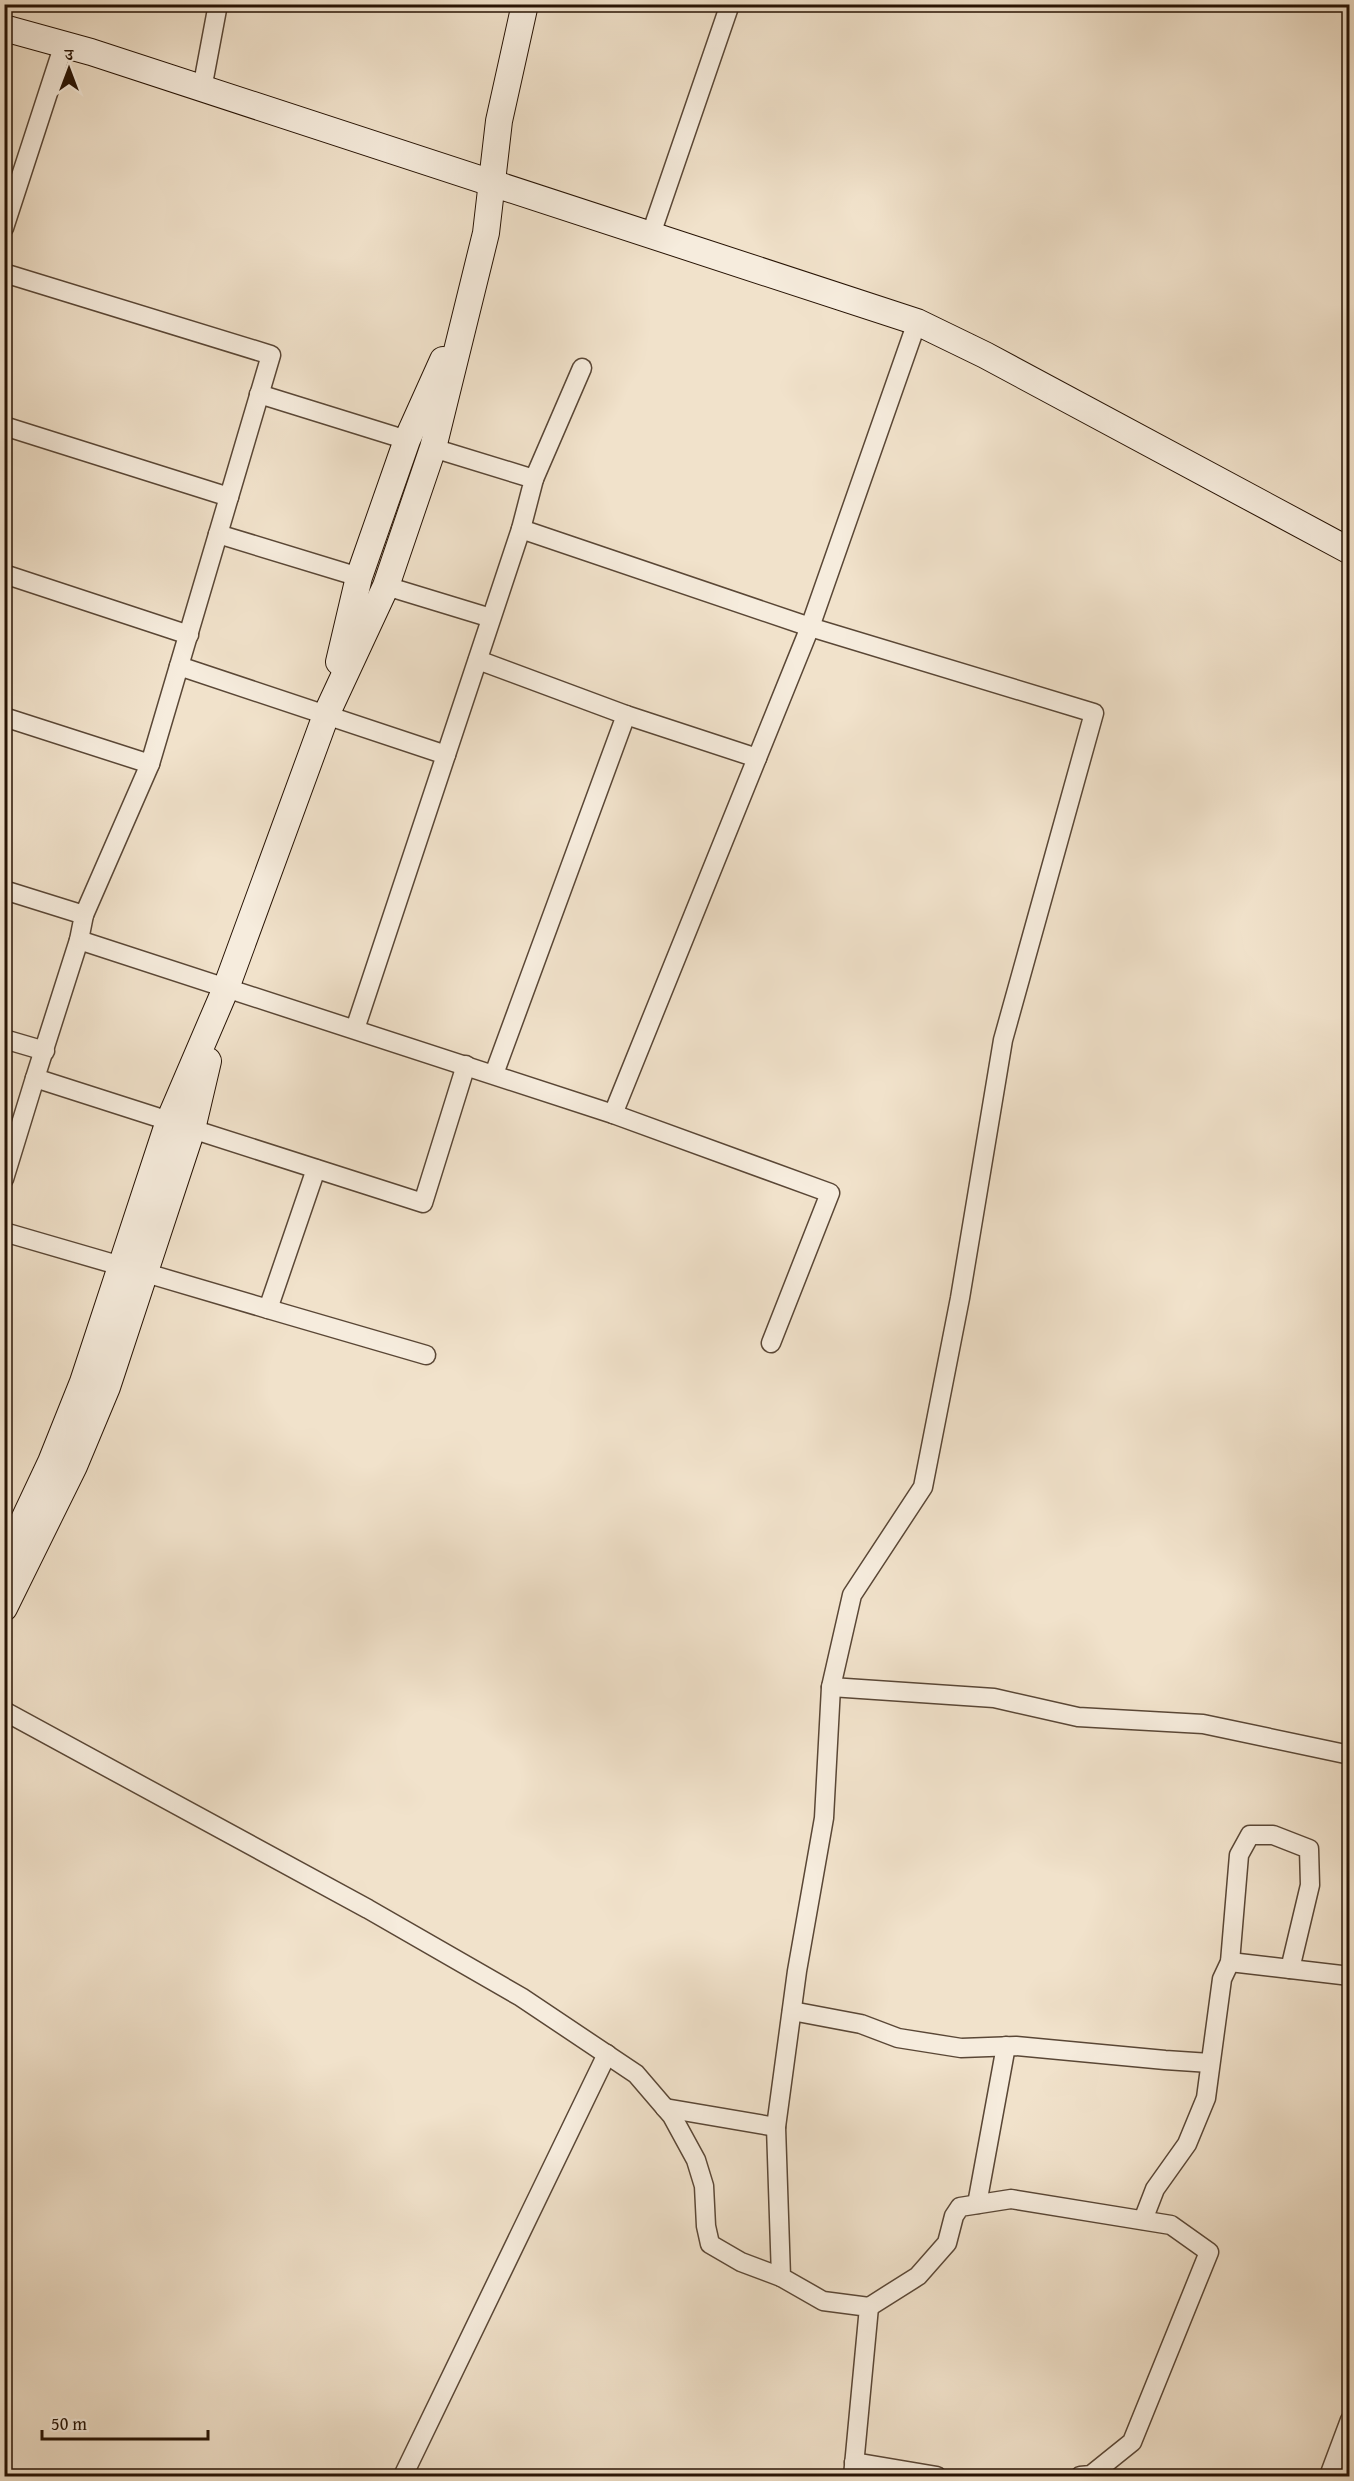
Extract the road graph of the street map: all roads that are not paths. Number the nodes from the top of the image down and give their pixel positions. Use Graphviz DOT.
graph roads {
  1 [pos="218,4"];
  2 [pos="525,4"];
  3 [pos="730,4"];
  4 [pos="4,28"];
  5 [pos="64,44"];
  6 [pos="202,89"];
  7 [pos="492,181"];
  8 [pos="4,228"];
  9 [pos="651,234"];
  10 [pos="4,273"];
  11 [pos="471,296"];
  12 [pos="917,321"];
  13 [pos="582,368"];
  14 [pos="259,394"];
  15 [pos="4,426"];
  16 [pos="407,440"];
  17 [pos="433,448"];
  18 [pos="534,479"];
  19 [pos="229,497"];
  20 [pos="521,529"];
  21 [pos="218,534"];
  22 [pos="1350,550"];
  23 [pos="4,574"];
  24 [pos="358,577"];
  25 [pos="386,586"];
  26 [pos="491,618"];
  27 [pos="810,627"];
  28 [pos="189,634"];
  29 [pos="478,660"];
  30 [pos="179,666"];
  31 [pos="326,715"];
  32 [pos="626,715"];
  33 [pos="4,717"];
  34 [pos="446,755"];
  35 [pos="757,758"];
  36 [pos="150,764"];
  37 [pos="4,890"];
  38 [pos="84,915"];
  39 [pos="79,940"];
  40 [pos="226,988"];
  41 [pos="356,1029"];
  42 [pos="4,1039"];
  43 [pos="45,1051"];
  44 [pos="466,1065"];
  45 [pos="494,1074"];
  46 [pos="35,1078"];
  47 [pos="614,1114"];
  48 [pos="181,1125"];
  49 [pos="316,1169"];
  50 [pos="4,1179"];
  51 [pos="4,1232"];
  52 [pos="121,1266"];
  53 [pos="146,1273"];
  54 [pos="268,1309"];
  55 [pos="771,1343"];
  56 [pos="426,1355"];
  57 [pos="4,1562"];
  58 [pos="4,1608"];
  59 [pos="831,1687"];
  60 [pos="4,1711"];
  61 [pos="1350,1755"];
  62 [pos="1230,1962"];
  63 [pos="1290,1969"];
  64 [pos="1350,1976"];
  65 [pos="792,2011"];
  66 [pos="1006,2046"];
  67 [pos="607,2054"];
  68 [pos="1210,2063"];
  69 [pos="665,2108"];
  70 [pos="776,2127"];
  71 [pos="977,2204"];
  72 [pos="1143,2220"];
  73 [pos="781,2277"];
  74 [pos="869,2307"];
  75 [pos="1350,2420"];
  76 [pos="853,2469"];
  77 [pos="402,2476"];
  78 [pos="937,2476"];
  79 [pos="1080,2476"];
  80 [pos="1329,2476"];
  1 -- 6 [label="street"];
  2 -- 7 [label="street"];
  3 -- 9 [label="street"];
  4 -- 5 [label="street"];
  5 -- 6 [label="street"];
  5 -- 8 [label="street"];
  6 -- 7 [label="street"];
  7 -- 9 [label="street"];
  7 -- 11 [label="street"];
  9 -- 12 [label="street"];
  10 -- 14 [label="street"];
  11 -- 16 [label="street"];
  11 -- 17 [label="street"];
  12 -- 22 [label="street"];
  12 -- 27 [label="street"];
  13 -- 18 [label="street"];
  14 -- 16 [label="street"];
  14 -- 19 [label="street"];
  15 -- 19 [label="street"];
  16 -- 24 [label="street"];
  17 -- 18 [label="street"];
  17 -- 25 [label="street"];
  18 -- 20 [label="street"];
  19 -- 21 [label="street"];
  20 -- 26 [label="street"];
  20 -- 27 [label="street"];
  21 -- 24 [label="street"];
  21 -- 28 [label="street"];
  23 -- 28 [label="street"];
  24 -- 31 [label="street"];
  25 -- 26 [label="street"];
  25 -- 31 [label="street"];
  26 -- 29 [label="street"];
  27 -- 35 [label="street"];
  27 -- 59 [label="street"];
  28 -- 30 [label="street"];
  29 -- 32 [label="street"];
  29 -- 34 [label="street"];
  30 -- 31 [label="street"];
  30 -- 36 [label="street"];
  31 -- 34 [label="street"];
  31 -- 40 [label="street"];
  32 -- 35 [label="street"];
  32 -- 45 [label="street"];
  33 -- 36 [label="street"];
  34 -- 41 [label="street"];
  35 -- 47 [label="street"];
  36 -- 38 [label="street"];
  37 -- 38 [label="street"];
  38 -- 39 [label="street"];
  39 -- 40 [label="street"];
  39 -- 43 [label="street"];
  40 -- 41 [label="street"];
  40 -- 48 [label="street"];
  41 -- 44 [label="street"];
  42 -- 43 [label="street"];
  43 -- 46 [label="street"];
  44 -- 45 [label="street"];
  44 -- 49 [label="street"];
  45 -- 47 [label="street"];
  46 -- 48 [label="street"];
  46 -- 50 [label="street"];
  47 -- 55 [label="street"];
  48 -- 49 [label="street"];
  48 -- 52 [label="street"];
  48 -- 53 [label="street"];
  49 -- 54 [label="street"];
  51 -- 52 [label="street"];
  52 -- 57 [label="street"];
  53 -- 54 [label="street"];
  53 -- 58 [label="street"];
  54 -- 56 [label="street"];
  59 -- 61 [label="street"];
  59 -- 65 [label="street"];
  60 -- 67 [label="street"];
  62 -- 63 [label="street"];
  62 -- 63 [label="street"];
  62 -- 68 [label="street"];
  63 -- 64 [label="street"];
  65 -- 66 [label="street"];
  65 -- 70 [label="street"];
  66 -- 68 [label="street"];
  66 -- 71 [label="street"];
  67 -- 69 [label="street"];
  67 -- 77 [label="street"];
  68 -- 72 [label="street"];
  69 -- 70 [label="street"];
  69 -- 73 [label="street"];
  70 -- 73 [label="street"];
  71 -- 72 [label="street"];
  71 -- 74 [label="street"];
  72 -- 79 [label="street"];
  73 -- 74 [label="street"];
  74 -- 76 [label="street"];
  75 -- 80 [label="street"];
  76 -- 78 [label="street"];
}
